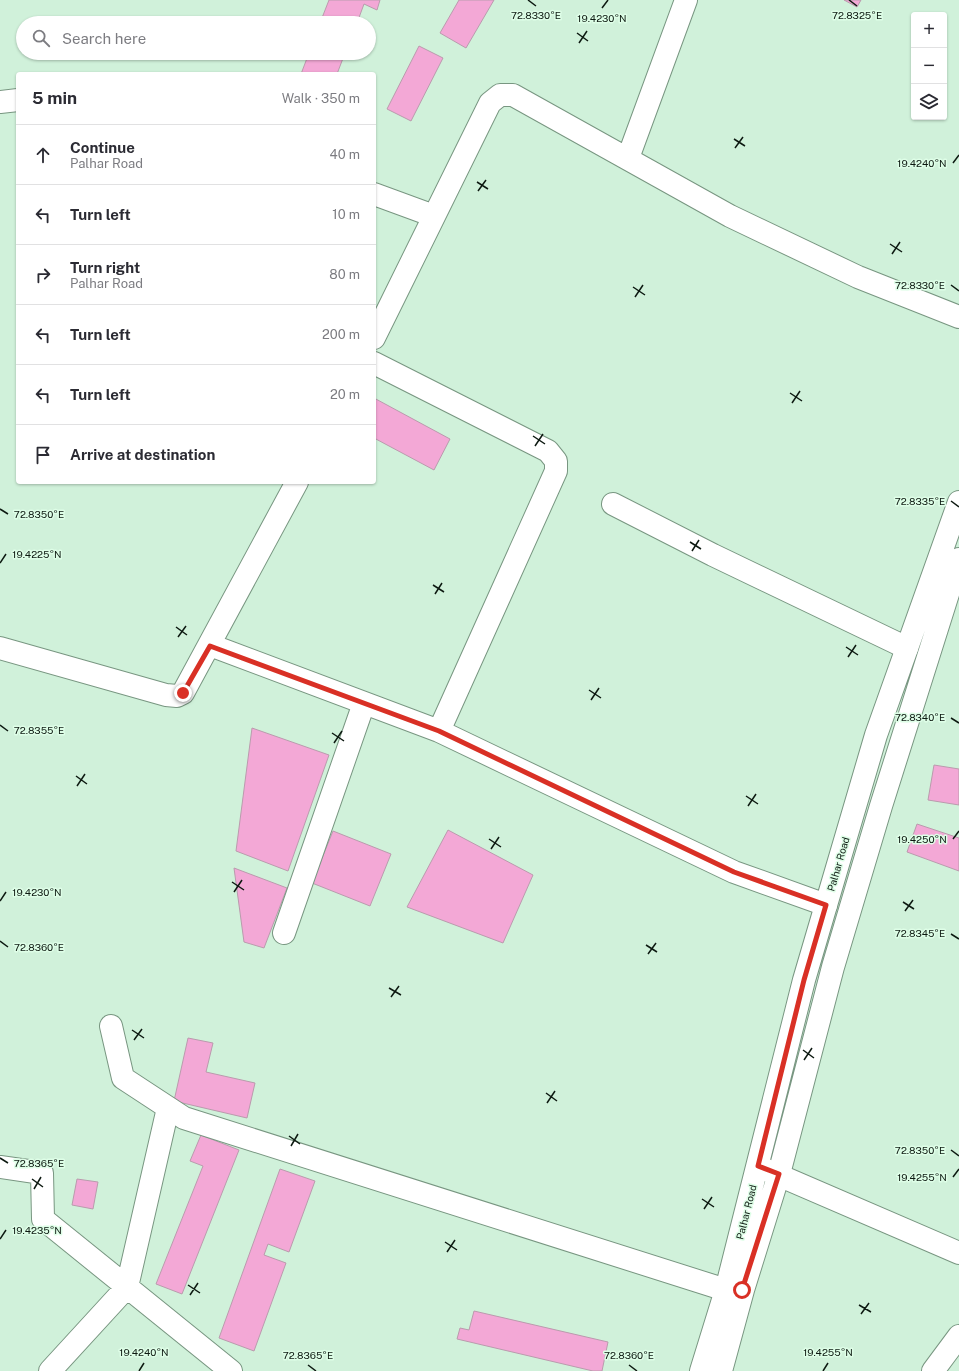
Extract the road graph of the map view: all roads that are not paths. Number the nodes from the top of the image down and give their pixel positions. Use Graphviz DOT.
graph roads {
  1 [pos="686,0"];
  2 [pos="16,100"];
  3 [pos="0,102"];
  4 [pos="628,158"];
  5 [pos="376,195"];
  6 [pos="434,216"];
  7 [pos="959,317"];
  8 [pos="376,334"];
  9 [pos="376,364"];
  10 [pos="297,484"];
  11 [pos="959,502"];
  12 [pos="612,504"];
  13 [pos="959,559"];
  14 [pos="210,646"];
  15 [pos="0,648"];
  16 [pos="907,648"];
  17 [pos="364,703"];
  18 [pos="439,731"];
  19 [pos="826,905"];
  20 [pos="284,933"];
  21 [pos="111,1026"];
  22 [pos="168,1108"];
  23 [pos="758,1166"];
  24 [pos="0,1167"];
  25 [pos="779,1174"];
  26 [pos="959,1253"];
  27 [pos="127,1287"];
  28 [pos="726,1290"];
  29 [pos="959,1336"];
  30 [pos="50,1371"];
  31 [pos="229,1371"];
  32 [pos="701,1371"];
  33 [pos="720,1371"];
  34 [pos="933,1371"];
  1 -- 4 [label="street"];
  2 -- 3 [label="street"];
  4 -- 6 [label="street"];
  4 -- 7 [label="street"];
  5 -- 6 [label="street"];
  6 -- 8 [label="street"];
  9 -- 18 [label="street"];
  10 -- 14 [label="street"];
  11 -- 16 [label="street, Palhar Road"];
  12 -- 16 [label="street"];
  13 -- 25 [label="street, Palhar Road"];
  14 -- 15 [label="street"];
  14 -- 17 [label="street"];
  16 -- 19 [label="street, Palhar Road"];
  17 -- 18 [label="street"];
  17 -- 20 [label="street"];
  18 -- 19 [label="street"];
  19 -- 23 [label="street, Palhar Road"];
  21 -- 22 [label="street"];
  22 -- 27 [label="street"];
  22 -- 28 [label="street"];
  23 -- 25 [label="street"];
  23 -- 28 [label="street, Palhar Road"];
  24 -- 27 [label="street"];
  25 -- 26 [label="street"];
  25 -- 33 [label="street, Palhar Road"];
  27 -- 30 [label="street"];
  27 -- 31 [label="street"];
  28 -- 32 [label="street, Palhar Road"];
  29 -- 34 [label="street"];
}
